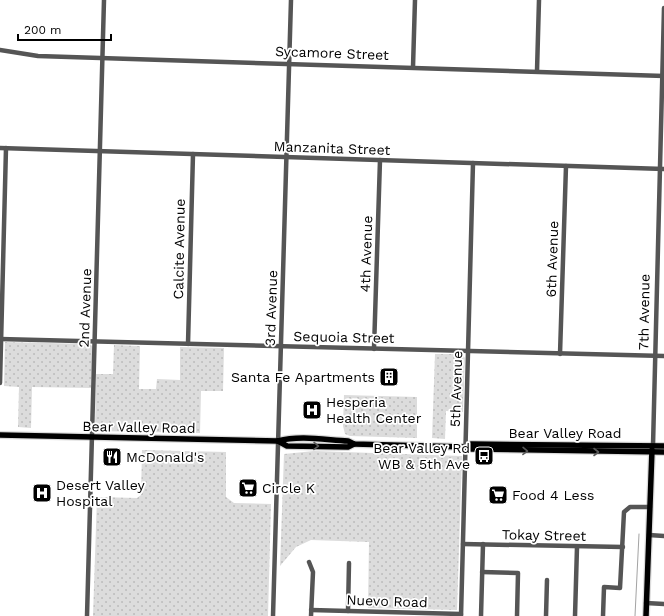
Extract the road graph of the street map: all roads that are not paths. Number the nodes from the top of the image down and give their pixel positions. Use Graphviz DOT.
graph roads {
  1 [pos="104,0"];
  2 [pos="291,0"];
  3 [pos="415,0"];
  4 [pos="539,0"];
  5 [pos="664,8"];
  6 [pos="0,50"];
  7 [pos="103,58"];
  8 [pos="289,63"];
  9 [pos="413,67"];
  10 [pos="537,71"];
  11 [pos="663,76"];
  12 [pos="0,148"];
  13 [pos="6,148"];
  14 [pos="100,151"];
  15 [pos="193,154"];
  16 [pos="287,157"];
  17 [pos="380,160"];
  18 [pos="473,163"];
  19 [pos="566,166"];
  20 [pos="662,169"];
  21 [pos="1,339"];
  22 [pos="95,342"];
  23 [pos="188,344"];
  24 [pos="281,346"];
  25 [pos="374,348"];
  26 [pos="468,351"];
  27 [pos="560,354"];
  28 [pos="655,356"];
  29 [pos="664,356"];
  30 [pos="0,383"];
  31 [pos="0,436"];
  32 [pos="92,438"];
  33 [pos="278,442"];
  34 [pos="590,445"];
  35 [pos="664,446"];
  36 [pos="466,447"];
  37 [pos="652,449"];
  38 [pos="554,452"];
  39 [pos="664,452"];
  40 [pos="650,507"];
  41 [pos="649,535"];
  42 [pos="664,536"];
  43 [pos="463,544"];
  44 [pos="483,544"];
  45 [pos="577,547"];
  46 [pos="623,547"];
  47 [pos="309,562"];
  48 [pos="350,563"];
  49 [pos="482,572"];
  50 [pos="547,580"];
  51 [pos="646,603"];
  52 [pos="664,604"];
  53 [pos="311,610"];
  54 [pos="348,611"];
  55 [pos="376,614"];
  56 [pos="461,615"];
  57 [pos="87,616"];
  58 [pos="273,616"];
  59 [pos="311,616"];
  60 [pos="481,616"];
  61 [pos="517,616"];
  62 [pos="546,616"];
  63 [pos="575,616"];
  64 [pos="603,616"];
  65 [pos="646,616"];
  1 -- 7 [label="street, 2nd Avenue"];
  2 -- 8 [label="street, 3rd Avenue"];
  3 -- 9 [label="street"];
  4 -- 10 [label="street"];
  5 -- 11 [label="street, 7th Avenue"];
  6 -- 7 [label="street, Sycamore Street"];
  7 -- 8 [label="street, Sycamore Street"];
  7 -- 14 [label="street, 2nd Avenue"];
  8 -- 9 [label="street, Sycamore Street"];
  8 -- 16 [label="street, 3rd Avenue"];
  9 -- 10 [label="street, Sycamore Street"];
  10 -- 11 [label="street, Sycamore Street"];
  11 -- 20 [label="street, 7th Avenue"];
  12 -- 13 [label="street, Manzanita Street"];
  13 -- 14 [label="street, Manzanita Street"];
  13 -- 21 [label="street"];
  14 -- 15 [label="street, Manzanita Street"];
  14 -- 22 [label="street, 2nd Avenue"];
  15 -- 16 [label="street, Manzanita Street"];
  15 -- 23 [label="street, Calcite Avenue"];
  16 -- 17 [label="street, Manzanita Street"];
  16 -- 24 [label="street, 3rd Avenue"];
  17 -- 18 [label="street, Manzanita Street"];
  17 -- 25 [label="street, 4th Avenue"];
  18 -- 19 [label="street, Manzanita Street"];
  18 -- 26 [label="street, 5th Avenue"];
  19 -- 20 [label="street, Manzanita Street"];
  19 -- 27 [label="street, 6th Avenue"];
  20 -- 28 [label="street, 7th Avenue"];
  21 -- 22 [label="street, Sequoia Street"];
  21 -- 30 [label="street"];
  22 -- 23 [label="street, Sequoia Street"];
  22 -- 32 [label="street, 2nd Avenue"];
  23 -- 24 [label="street, Sequoia Street"];
  24 -- 25 [label="street, Sequoia Street"];
  24 -- 33 [label="street, 3rd Avenue"];
  25 -- 26 [label="street, Sequoia Street"];
  26 -- 27 [label="street, Sequoia Street"];
  26 -- 36 [label="street, 5th Avenue"];
  27 -- 28 [label="street, Sequoia Street"];
  28 -- 29 [label="street, Sequoia Street"];
  28 -- 37 [label="street, 7th Avenue"];
  31 -- 32 [label="main road, Bear Valley Road"];
  32 -- 33 [label="main road, Bear Valley Road"];
  32 -- 57 [label="street, 2nd Avenue"];
  33 -- 36 [label="main road, Bear Valley Road"];
  33 -- 58 [label="street, 3rd Avenue"];
  34 -- 36 [label="main road, Bear Valley Road"];
  34 -- 37 [label="main road, Bear Valley Road"];
  34 -- 38 [label="main road"];
  35 -- 37 [label="main road, Bear Valley Road"];
  36 -- 38 [label="main road, Bear Valley Road, one-way"];
  36 -- 43 [label="street, 5th Avenue"];
  38 -- 37 [label="main road, Bear Valley Road, one-way"];
  37 -- 39 [label="main road, Bear Valley Road"];
  37 -- 40 [label="main road, 7th Avenue"];
  40 -- 41 [label="main road, 7th Avenue"];
  40 -- 46 [label="street"];
  41 -- 42 [label="street"];
  41 -- 51 [label="main road, 7th Avenue"];
  43 -- 44 [label="street, Tokay Street"];
  43 -- 56 [label="street, 5th Avenue"];
  44 -- 45 [label="street, Tokay Street"];
  44 -- 49 [label="street"];
  45 -- 46 [label="street, Tokay Street"];
  45 -- 63 [label="street"];
  46 -- 64 [label="street"];
  47 -- 53 [label="street"];
  48 -- 54 [label="street"];
  49 -- 60 [label="street"];
  49 -- 61 [label="street"];
  50 -- 62 [label="street"];
  51 -- 52 [label="street"];
  51 -- 65 [label="main road, 7th Avenue"];
  53 -- 54 [label="street, Nuevo Road"];
  53 -- 59 [label="street"];
  54 -- 55 [label="street, Nuevo Road"];
  55 -- 56 [label="street, Nuevo Road"];
}
